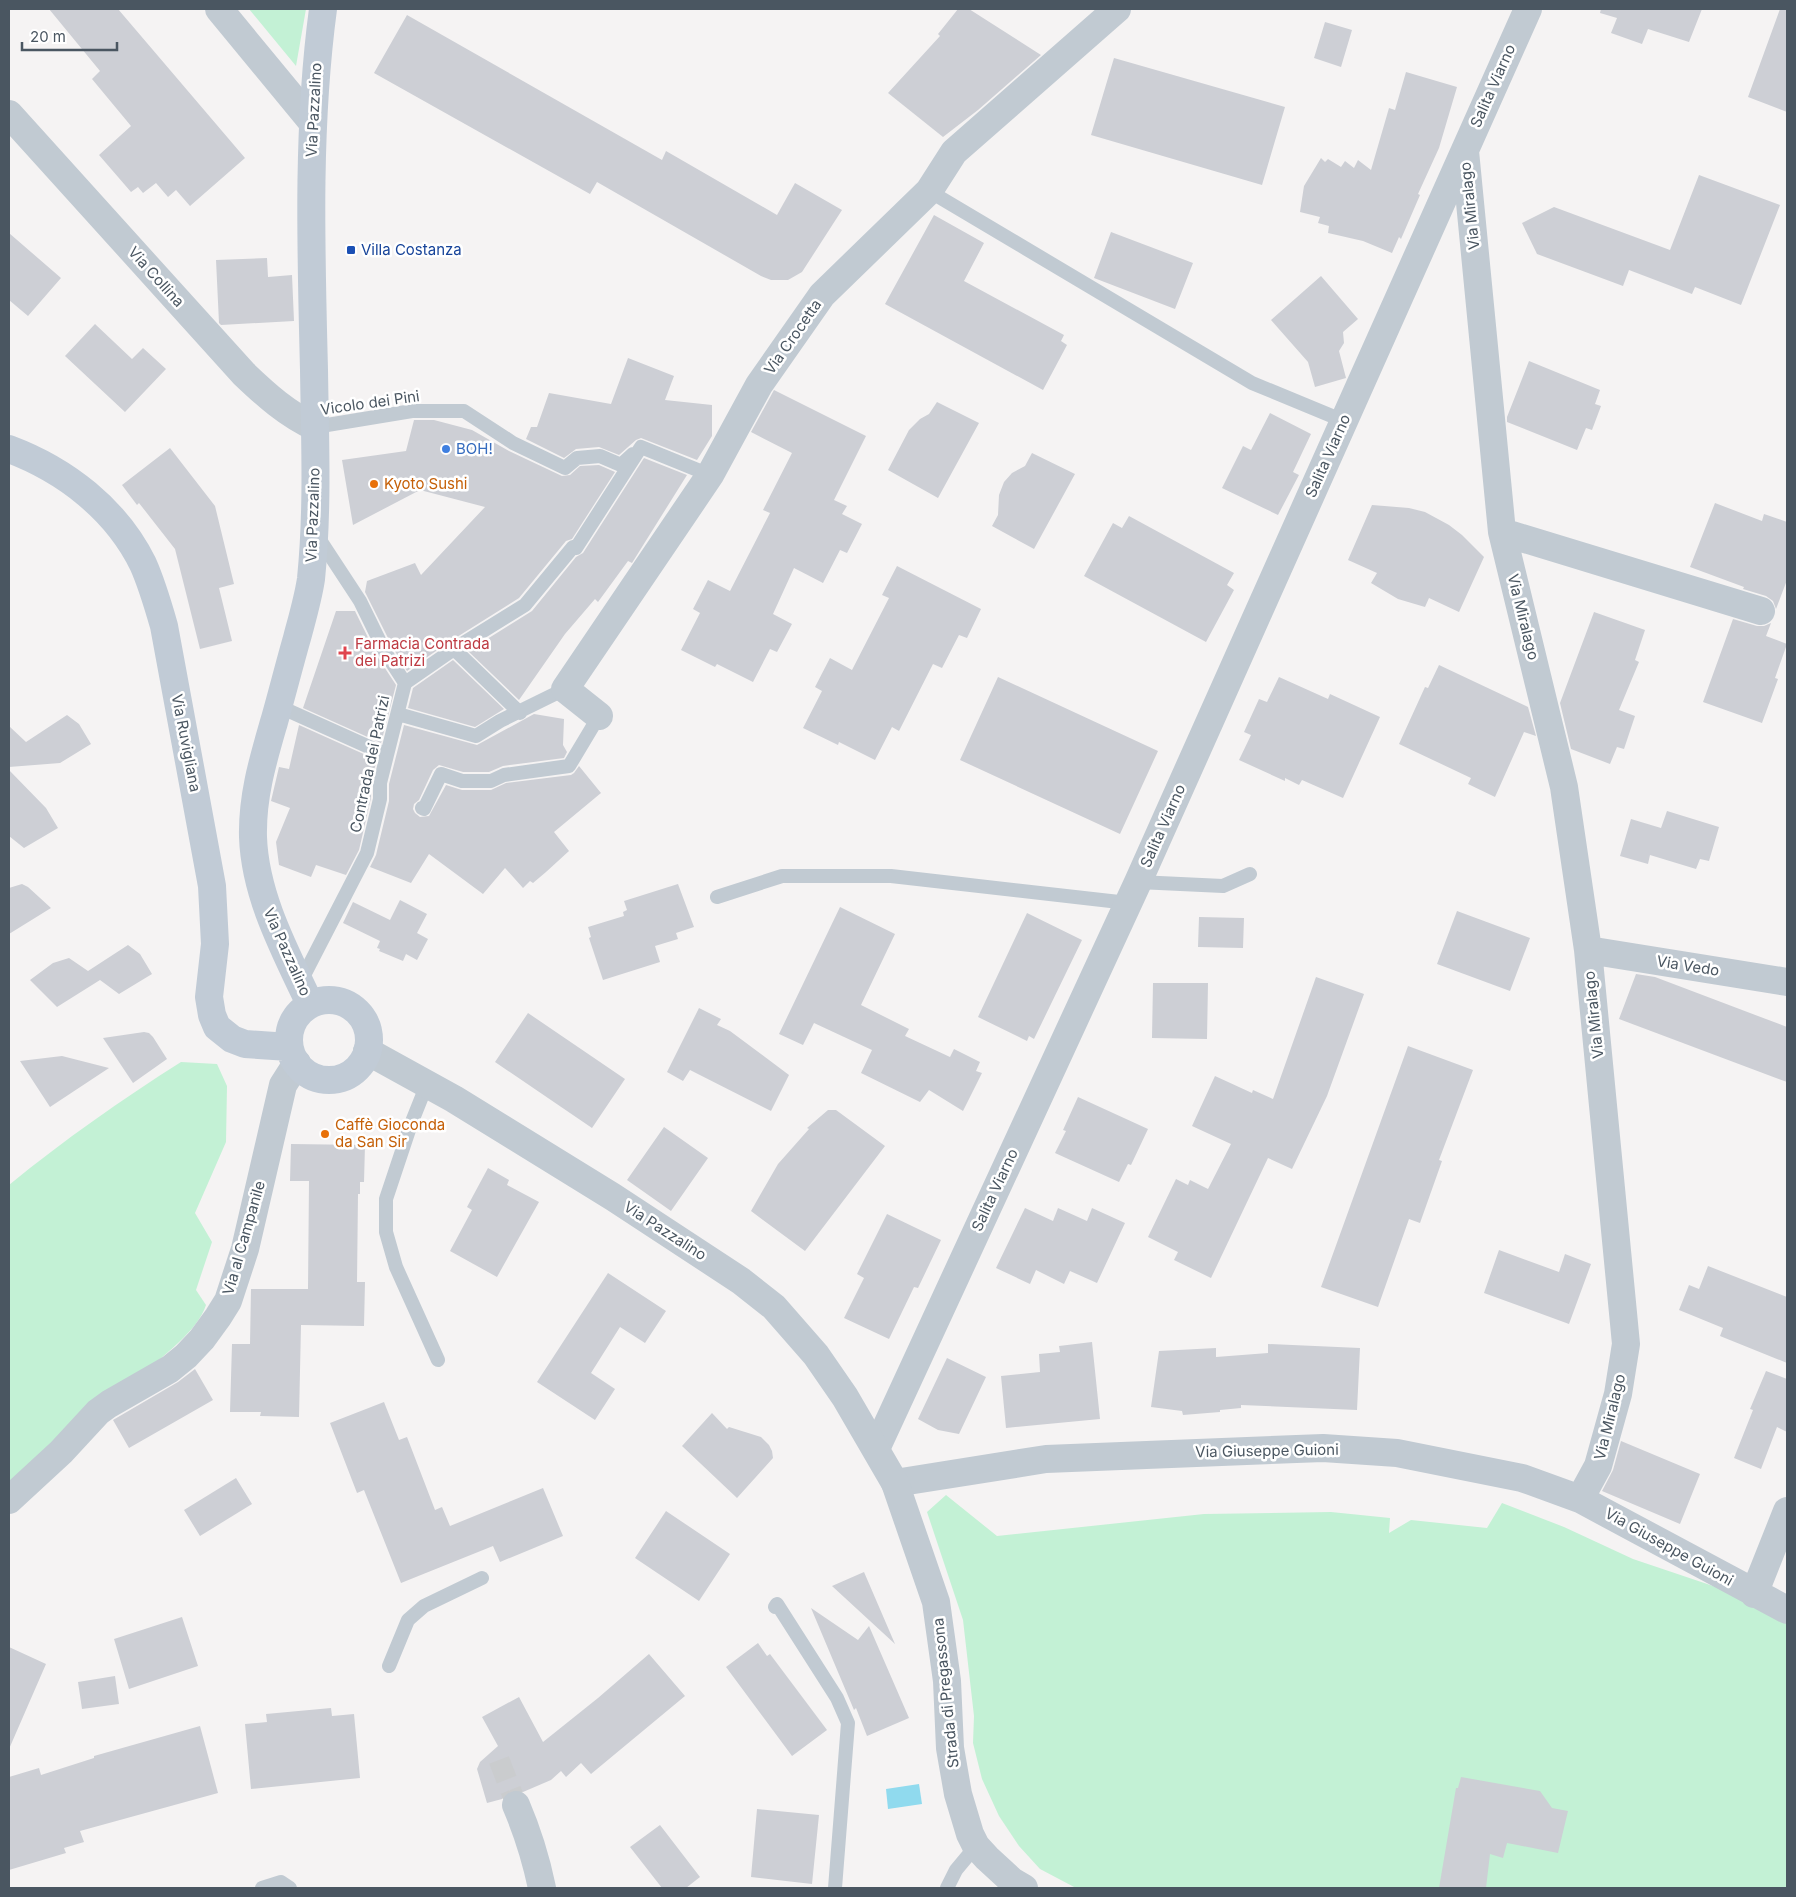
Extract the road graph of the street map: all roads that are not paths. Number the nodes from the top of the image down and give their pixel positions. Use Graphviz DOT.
graph roads {
  1 [pos="219,9"];
  2 [pos="323,9"];
  3 [pos="1118,9"];
  4 [pos="1528,9"];
  5 [pos="9,114"];
  6 [pos="313,123"];
  7 [pos="1465,149"];
  8 [pos="929,191"];
  9 [pos="1344,421"];
  10 [pos="315,426"];
  11 [pos="641,447"];
  12 [pos="9,449"];
  13 [pos="710,475"];
  14 [pos="314,532"];
  15 [pos="1502,532"];
  16 [pos="1761,611"];
  17 [pos="454,649"];
  18 [pos="405,683"];
  19 [pos="565,689"];
  20 [pos="278,706"];
  21 [pos="520,713"];
  22 [pos="398,714"];
  23 [pos="599,716"];
  24 [pos="387,755"];
  25 [pos="422,808"];
  26 [pos="1250,874"];
  27 [pos="1133,893"];
  28 [pos="717,897"];
  29 [pos="1588,950"];
  30 [pos="1787,982"];
  31 [pos="305,994"];
  32 [pos="367,1051"];
  33 [pos="293,1055"];
  34 [pos="427,1084"];
  35 [pos="438,1360"];
  36 [pos="876,1448"];
  37 [pos="895,1483"];
  38 [pos="1580,1499"];
  39 [pos="9,1500"];
  40 [pos="1787,1511"];
  41 [pos="482,1578"];
  42 [pos="1754,1594"];
  43 [pos="775,1606"];
  44 [pos="1787,1610"];
  45 [pos="389,1666"];
  46 [pos="516,1805"];
  47 [pos="976,1846"];
  48 [pos="262,1888"];
  49 [pos="290,1888"];
  50 [pos="542,1888"];
  51 [pos="835,1888"];
  52 [pos="947,1888"];
  53 [pos="1024,1888"];
  1 -- 6 [label="street"];
  2 -- 6 [label="main road, Via Pazzalino"];
  3 -- 8 [label="street, Via Crocetta"];
  4 -- 7 [label="street, Salita Viarno"];
  5 -- 10 [label="street, Via Collina"];
  6 -- 10 [label="main road, Via Pazzalino"];
  7 -- 9 [label="street, Salita Viarno"];
  7 -- 15 [label="street, Via Miralago"];
  8 -- 9 [label="lane"];
  8 -- 13 [label="street, Via Crocetta"];
  9 -- 27 [label="street, Salita Viarno"];
  10 -- 11 [label="lane, Vicolo dei Pini"];
  10 -- 14 [label="main road, Via Pazzalino"];
  11 -- 13 [label="lane"];
  11 -- 17 [label="lane"];
  12 -- 33 [label="main road, Via Ruvigliana"];
  13 -- 19 [label="street, Via Crocetta"];
  14 -- 18 [label="lane, Contrada dei Patrizi"];
  14 -- 20 [label="main road, Via Pazzalino"];
  15 -- 16 [label="street"];
  15 -- 29 [label="street, Via Miralago"];
  17 -- 18 [label="lane"];
  17 -- 21 [label="lane"];
  18 -- 22 [label="lane, Contrada dei Patrizi"];
  19 -- 21 [label="lane"];
  19 -- 23 [label="street"];
  20 -- 24 [label="lane"];
  20 -- 31 [label="main road, Via Pazzalino"];
  21 -- 22 [label="lane"];
  22 -- 24 [label="lane, Contrada dei Patrizi"];
  23 -- 25 [label="lane"];
  24 -- 31 [label="lane, Contrada dei Patrizi"];
  26 -- 27 [label="lane"];
  27 -- 28 [label="lane"];
  27 -- 36 [label="street, Salita Viarno"];
  29 -- 30 [label="street, Via Vedo"];
  29 -- 38 [label="street, Via Miralago"];
  31 -- 32 [label="main road"];
  31 -- 33 [label="main road"];
  32 -- 33 [label="main road"];
  32 -- 34 [label="street, Via Pazzalino"];
  33 -- 39 [label="street, Via al Campanile"];
  34 -- 35 [label="lane"];
  34 -- 36 [label="street, Via Pazzalino"];
  36 -- 37 [label="street, Via Pazzalino"];
  37 -- 38 [label="street, Via Giuseppe Guioni"];
  37 -- 47 [label="street, Strada di Pregassona"];
  38 -- 42 [label="street, Via Giuseppe Guioni"];
  40 -- 42 [label="street"];
  41 -- 45 [label="lane"];
  42 -- 44 [label="street, Via Giuseppe Guioni"];
  43 -- 51 [label="lane"];
  46 -- 50 [label="street"];
  47 -- 52 [label="lane"];
  47 -- 53 [label="street, Strada di Pregassona"];
  48 -- 49 [label="lane"];
}
